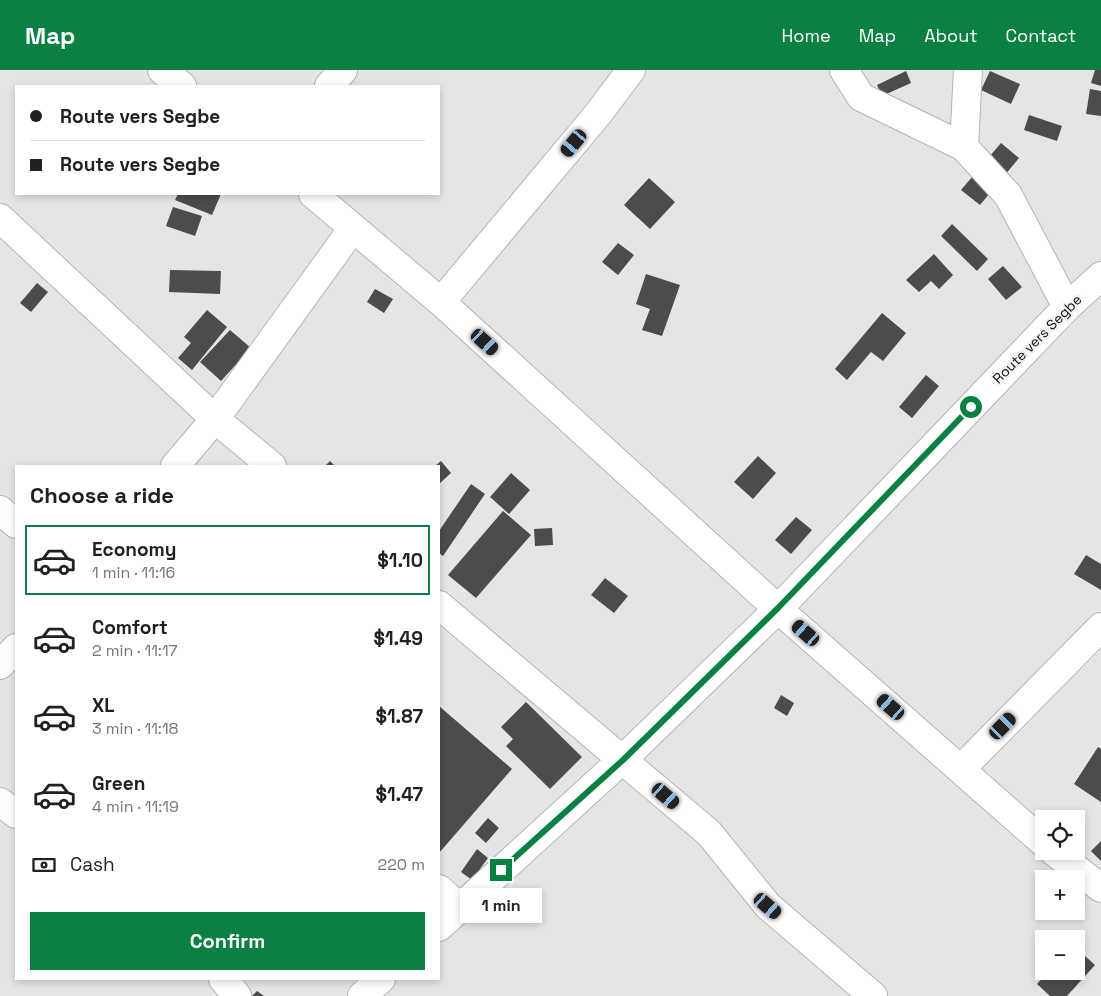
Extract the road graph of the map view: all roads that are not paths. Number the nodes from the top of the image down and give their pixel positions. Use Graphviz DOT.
graph roads {
  1 [pos="162,70"];
  2 [pos="343,70"];
  3 [pos="631,70"];
  4 [pos="844,70"];
  5 [pos="968,70"];
  6 [pos="181,85"];
  7 [pos="330,85"];
  8 [pos="964,147"];
  9 [pos="314,195"];
  10 [pos="0,218"];
  11 [pos="353,228"];
  12 [pos="1101,276"];
  13 [pos="441,302"];
  14 [pos="1067,306"];
  15 [pos="215,419"];
  16 [pos="176,465"];
  17 [pos="271,465"];
  18 [pos="0,510"];
  19 [pos="15,523"];
  20 [pos="440,606"];
  21 [pos="778,608"];
  22 [pos="1101,627"];
  23 [pos="15,649"];
  24 [pos="0,666"];
  25 [pos="623,760"];
  26 [pos="961,769"];
  27 [pos="0,802"];
  28 [pos="15,813"];
  29 [pos="1035,835"];
  30 [pos="1065,860"];
  31 [pos="1101,888"];
  32 [pos="440,890"];
  33 [pos="460,908"];
  34 [pos="440,926"];
  35 [pos="224,980"];
  36 [pos="380,980"];
  37 [pos="236,996"];
  38 [pos="362,996"];
  39 [pos="873,996"];
  1 -- 6 [label="street"];
  2 -- 7 [label="street"];
  3 -- 13 [label="street"];
  4 -- 8 [label="street"];
  5 -- 8 [label="street"];
  8 -- 14 [label="street"];
  9 -- 11 [label="street"];
  10 -- 15 [label="street"];
  11 -- 13 [label="street"];
  11 -- 15 [label="street"];
  12 -- 14 [label="street, Route vers Segbe"];
  13 -- 21 [label="street"];
  14 -- 21 [label="street, Route vers Segbe"];
  15 -- 16 [label="street"];
  15 -- 17 [label="street"];
  18 -- 19 [label="street"];
  20 -- 25 [label="street"];
  21 -- 25 [label="street, Route vers Segbe"];
  21 -- 26 [label="street"];
  22 -- 26 [label="street"];
  23 -- 24 [label="street"];
  25 -- 33 [label="street, Route vers Segbe"];
  25 -- 39 [label="street"];
  26 -- 29 [label="street"];
  27 -- 28 [label="street"];
  30 -- 31 [label="street"];
  32 -- 33 [label="street"];
  33 -- 34 [label="street, Route vers Segbe"];
  35 -- 37 [label="street"];
  36 -- 38 [label="street"];
}
